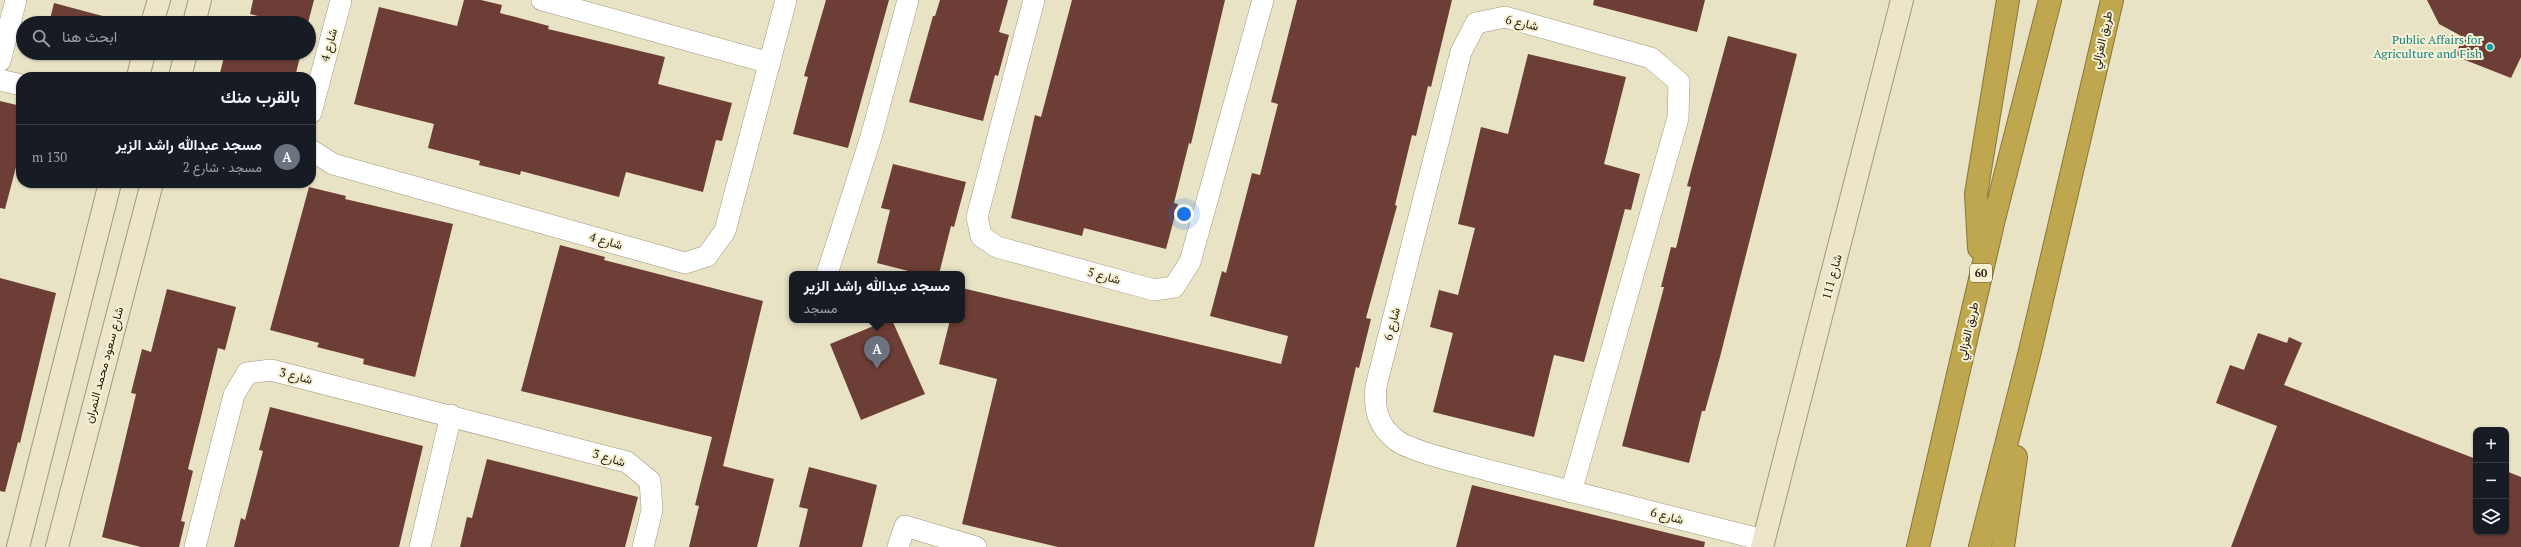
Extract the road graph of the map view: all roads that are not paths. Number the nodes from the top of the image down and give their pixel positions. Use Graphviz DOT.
graph roads {
  1 [pos="16,0"];
  2 [pos="158,0"];
  3 [pos="200,0"];
  4 [pos="341,0"];
  5 [pos="542,0"];
  6 [pos="786,0"];
  7 [pos="908,0"];
  8 [pos="1034,0"];
  9 [pos="1263,0"];
  10 [pos="2008,0"];
  11 [pos="2050,0"];
  12 [pos="2112,0"];
  13 [pos="1899,2"];
  14 [pos="154,16"];
  15 [pos="196,16"];
  16 [pos="142,60"];
  17 [pos="184,60"];
  18 [pos="0,61"];
  19 [pos="770,63"];
  20 [pos="139,72"];
  21 [pos="181,72"];
  22 [pos="0,80"];
  23 [pos="16,84"];
  24 [pos="316,94"];
  25 [pos="316,153"];
  26 [pos="109,188"];
  27 [pos="151,188"];
  28 [pos="828,271"];
  29 [pos="1981,273"];
  30 [pos="2030,351"];
  31 [pos="451,415"];
  32 [pos="1571,492"];
  33 [pos="1932,493"];
  34 [pos="1762,543"];
  35 [pos="18,547"];
  36 [pos="57,547"];
  37 [pos="195,547"];
  38 [pos="420,547"];
  39 [pos="643,547"];
  40 [pos="898,547"];
  41 [pos="976,547"];
  42 [pos="1911,547"];
  43 [pos="1918,547"];
  44 [pos="1980,547"];
  45 [pos="2003,547"];
  1 -- 18 [label="street"];
  2 -- 14 [label="street"];
  3 -- 15 [label="street"];
  4 -- 24 [label="street, شارع 4"];
  5 -- 19 [label="street"];
  6 -- 19 [label="street, شارع 4"];
  7 -- 28 [label="street"];
  8 -- 9 [label="street, شارع 5"];
  10 -- 29 [label="highway"];
  11 -- 29 [label="highway, طريق الغزالي / 60"];
  12 -- 30 [label="highway, طريق الغزالي"];
  13 -- 34 [label="street, شارع 111"];
  16 -- 20 [label="street"];
  17 -- 21 [label="street"];
  19 -- 25 [label="street, شارع 4"];
  22 -- 23 [label="street"];
  26 -- 35 [label="street"];
  27 -- 36 [label="street, شارع سعود محمد النمران"];
  29 -- 33 [label="highway, طريق الغزالي / 60"];
  30 -- 44 [label="highway, طريق الغزالي"];
  30 -- 45 [label="highway"];
  31 -- 37 [label="street, شارع 3"];
  31 -- 38 [label="street"];
  31 -- 39 [label="street, شارع 3"];
  32 -- 32 [label="street, شارع 6"];
  32 -- 34 [label="street, شارع 6"];
  33 -- 42 [label="highway"];
  33 -- 43 [label="highway, طريق الغزالي / 60"];
  40 -- 41 [label="street"];
}
